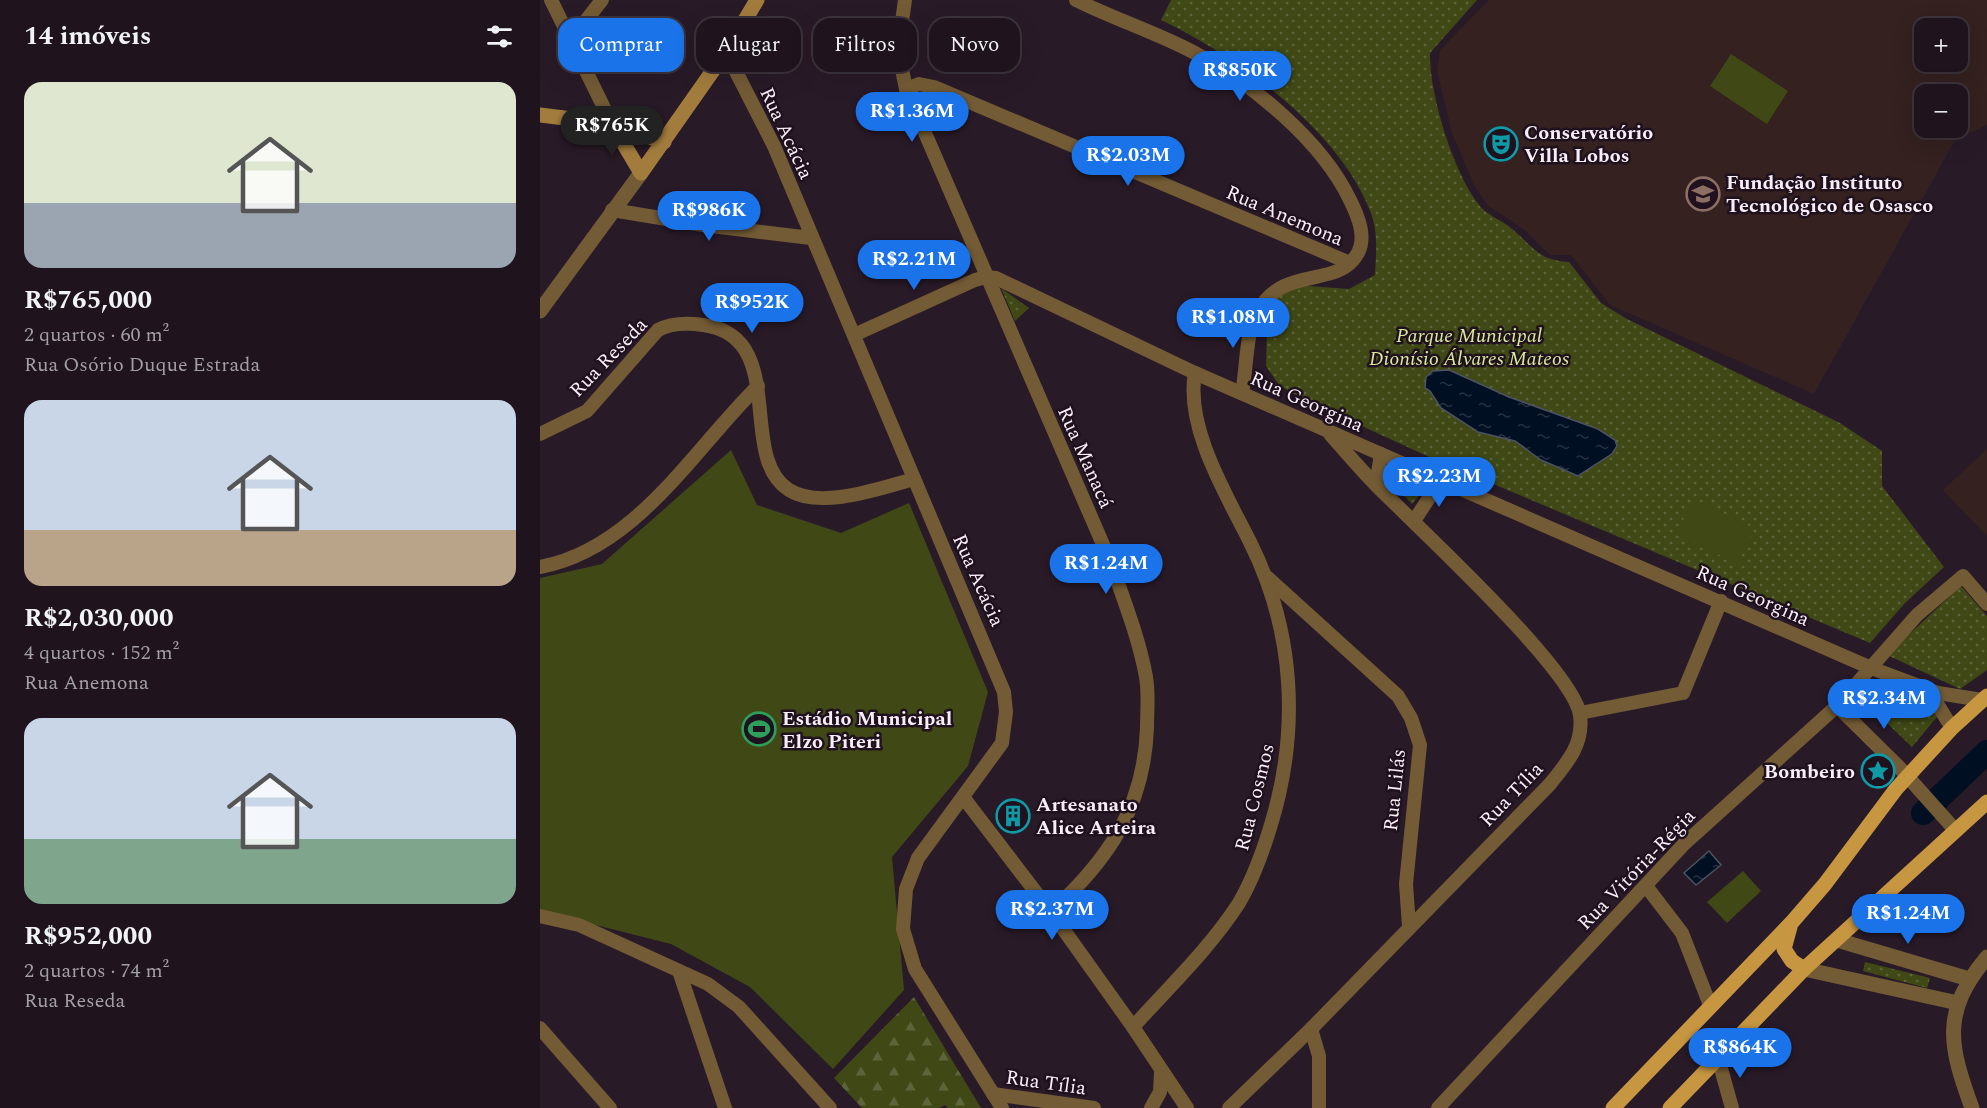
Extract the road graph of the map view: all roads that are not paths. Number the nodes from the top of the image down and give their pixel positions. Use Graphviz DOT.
graph roads {
  1 [pos="551,0"];
  2 [pos="602,0"];
  3 [pos="758,0"];
  4 [pos="904,0"];
  5 [pos="1076,0"];
  6 [pos="559,18"];
  7 [pos="588,18"];
  8 [pos="747,18"];
  9 [pos="586,72"];
  10 [pos="710,72"];
  11 [pos="737,72"];
  12 [pos="906,89"];
  13 [pos="540,114"];
  14 [pos="612,124"];
  15 [pos="664,142"];
  16 [pos="641,173"];
  17 [pos="612,210"];
  18 [pos="811,238"];
  19 [pos="1350,263"];
  20 [pos="986,277"];
  21 [pos="540,311"];
  22 [pos="854,335"];
  23 [pos="1195,373"];
  24 [pos="758,386"];
  25 [pos="1242,393"];
  26 [pos="1328,431"];
  27 [pos="540,434"];
  28 [pos="1381,454"];
  29 [pos="914,479"];
  30 [pos="1440,481"];
  31 [pos="1376,485"];
  32 [pos="1413,521"];
  33 [pos="540,567"];
  34 [pos="1267,577"];
  35 [pos="1721,601"];
  36 [pos="1987,604"];
  37 [pos="1871,668"];
  38 [pos="1919,687"];
  39 [pos="1985,698"];
  40 [pos="1837,706"];
  41 [pos="1580,713"];
  42 [pos="1952,728"];
  43 [pos="1909,778"];
  44 [pos="963,797"];
  45 [pos="1987,802"];
  46 [pos="1953,827"];
  47 [pos="1646,886"];
  48 [pos="1051,912"];
  49 [pos="540,916"];
  50 [pos="1793,921"];
  51 [pos="1409,926"];
  52 [pos="1837,940"];
  53 [pos="1987,957"];
  54 [pos="1804,969"];
  55 [pos="679,971"];
  56 [pos="1969,979"];
  57 [pos="1958,1003"];
  58 [pos="1710,1005"];
  59 [pos="1133,1027"];
  60 [pos="1311,1029"];
  61 [pos="541,1031"];
  62 [pos="1718,1058"];
  63 [pos="1161,1072"];
  64 [pos="993,1094"];
  65 [pos="610,1108"];
  66 [pos="725,1108"];
  67 [pos="830,1108"];
  68 [pos="1002,1108"];
  69 [pos="1094,1108"];
  70 [pos="1151,1108"];
  71 [pos="1187,1108"];
  72 [pos="1229,1108"];
  73 [pos="1319,1108"];
  74 [pos="1438,1108"];
  75 [pos="1613,1108"];
  76 [pos="1670,1108"];
  77 [pos="1732,1108"];
  78 [pos="1972,1108"];
  1 -- 6 [label="street"];
  2 -- 7 [label="street"];
  3 -- 8 [label="main road"];
  4 -- 12 [label="street"];
  5 -- 19 [label="street"];
  9 -- 14 [label="street"];
  10 -- 15 [label="main road"];
  11 -- 18 [label="street, Rua Acácia"];
  12 -- 19 [label="street, Rua Anemona"];
  12 -- 20 [label="street"];
  13 -- 14 [label="main road"];
  14 -- 15 [label="main road"];
  14 -- 16 [label="main road"];
  15 -- 16 [label="main road"];
  16 -- 17 [label="street"];
  17 -- 18 [label="street"];
  17 -- 21 [label="street"];
  18 -- 22 [label="street, Rua Acácia"];
  19 -- 25 [label="street"];
  20 -- 22 [label="street"];
  20 -- 23 [label="street, Rua Georgina"];
  20 -- 48 [label="street, Rua Manacá"];
  22 -- 29 [label="street, Rua Acácia"];
  23 -- 25 [label="street, Rua Georgina"];
  23 -- 34 [label="street, Rua Cosmos"];
  24 -- 27 [label="street, Rua Reseda"];
  24 -- 29 [label="street, Rua Reseda"];
  24 -- 33 [label="street"];
  25 -- 26 [label="street, Rua Georgina"];
  26 -- 28 [label="street, Rua Georgina"];
  26 -- 31 [label="street"];
  28 -- 30 [label="street, Rua Georgina"];
  28 -- 31 [label="street"];
  29 -- 44 [label="street, Rua Acácia"];
  30 -- 32 [label="street"];
  30 -- 35 [label="street, Rua Georgina"];
  31 -- 32 [label="street"];
  32 -- 41 [label="street"];
  34 -- 51 [label="street, Rua Lilás"];
  34 -- 59 [label="street, Rua Cosmos"];
  35 -- 37 [label="street, Rua Georgina"];
  35 -- 41 [label="street"];
  36 -- 37 [label="street, Rua Vitória-Régia"];
  37 -- 38 [label="street, Rua Georgina"];
  37 -- 40 [label="street, Rua Vitória-Régia"];
  38 -- 39 [label="street, Rua Georgina"];
  38 -- 42 [label="street, Rua Georgina"];
  39 -- 42 [label="main road"];
  40 -- 43 [label="street"];
  40 -- 47 [label="street, Rua Vitória-Régia"];
  41 -- 51 [label="street, Rua Tília"];
  42 -- 43 [label="main road"];
  43 -- 46 [label="street"];
  43 -- 50 [label="main road"];
  44 -- 48 [label="street"];
  44 -- 64 [label="street, Rua Acácia"];
  45 -- 46 [label="main road"];
  46 -- 52 [label="main road"];
  47 -- 58 [label="street"];
  47 -- 74 [label="street, Rua Vitória-Régia"];
  48 -- 59 [label="street"];
  49 -- 55 [label="street"];
  50 -- 54 [label="main road"];
  50 -- 58 [label="main road"];
  51 -- 60 [label="street, Rua Tília"];
  52 -- 54 [label="main road"];
  52 -- 56 [label="street"];
  53 -- 56 [label="street"];
  54 -- 57 [label="street"];
  54 -- 62 [label="main road"];
  55 -- 66 [label="street"];
  55 -- 67 [label="street"];
  56 -- 57 [label="street"];
  57 -- 78 [label="street"];
  58 -- 75 [label="main road"];
  59 -- 63 [label="street"];
  60 -- 72 [label="street, Rua Tília"];
  60 -- 73 [label="street"];
  61 -- 65 [label="street"];
  62 -- 76 [label="main road"];
  62 -- 77 [label="street"];
  63 -- 70 [label="street"];
  63 -- 71 [label="street"];
  64 -- 68 [label="street, Rua Acácia"];
  64 -- 69 [label="street, Rua Tília"];
}
